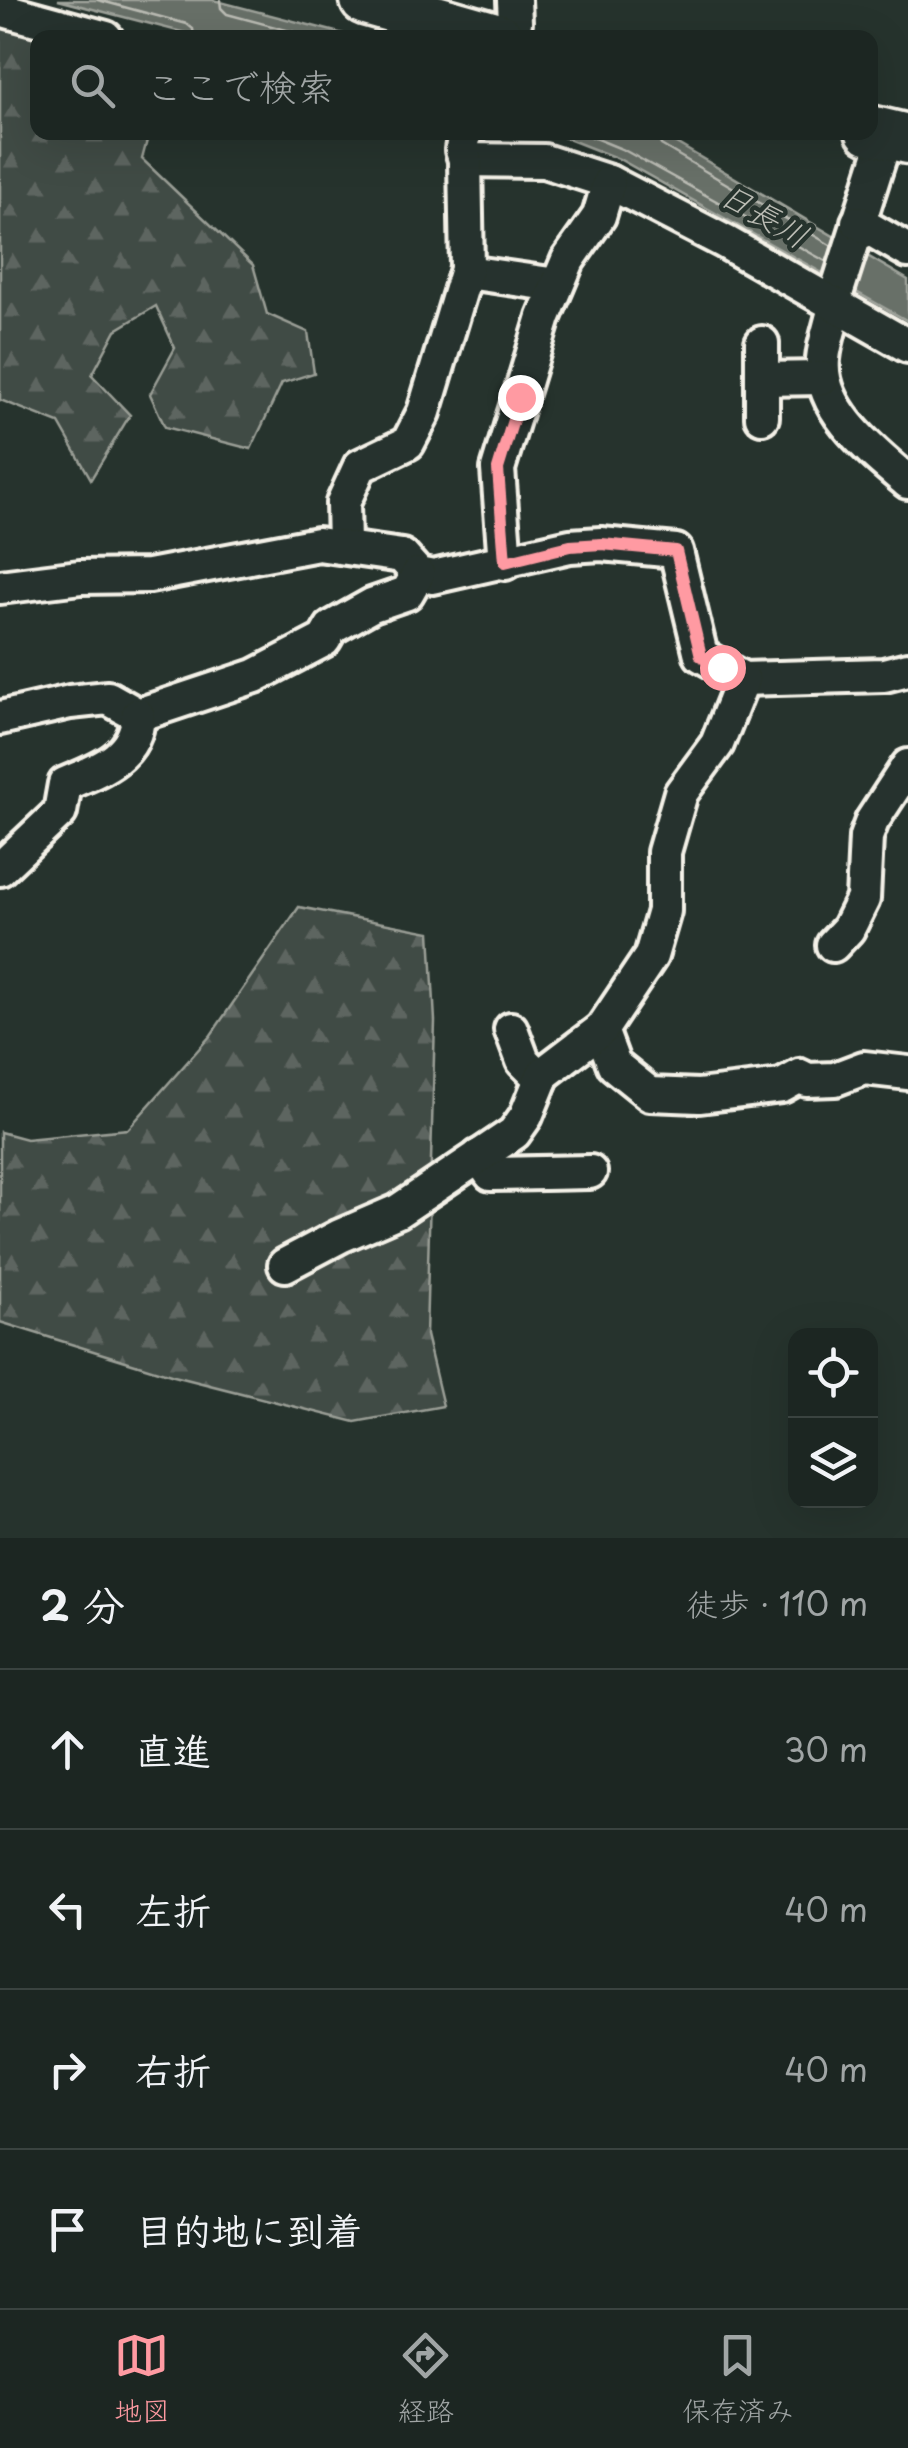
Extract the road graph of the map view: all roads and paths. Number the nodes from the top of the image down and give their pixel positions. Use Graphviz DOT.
graph roads {
  1 [pos="366,0"];
  2 [pos="514,0"];
  3 [pos="0,9"];
  4 [pos="77,30"];
  5 [pos="472,30"];
  6 [pos="508,30"];
  7 [pos="889,134"];
  8 [pos="463,140"];
  9 [pos="608,182"];
  10 [pos="858,222"];
  11 [pos="908,251"];
  12 [pos="467,272"];
  13 [pos="557,286"];
  14 [pos="836,299"];
  15 [pos="762,343"];
  16 [pos="908,346"];
  17 [pos="822,378"];
  18 [pos="763,379"];
  19 [pos="762,416"];
  20 [pos="908,482"];
  21 [pos="344,545"];
  22 [pos="505,562"];
  23 [pos="418,574"];
  24 [pos="0,587"];
  25 [pos="908,670"];
  26 [pos="743,678"];
  27 [pos="138,715"];
  28 [pos="0,718"];
  29 [pos="908,766"];
  30 [pos="0,869"];
  31 [pos="834,945"];
  32 [pos="512,1028"];
  33 [pos="601,1030"];
  34 [pos="908,1072"];
  35 [pos="541,1079"];
  36 [pos="479,1156"];
  37 [pos="590,1172"];
  38 [pos="285,1265"];
  1 -- 5 [label="highway"];
  2 -- 6 [label="street"];
  3 -- 4 [label="street"];
  7 -- 10 [label="street"];
  8 -- 9 [label="street"];
  8 -- 12 [label="street"];
  9 -- 13 [label="street"];
  9 -- 14 [label="street"];
  10 -- 11 [label="street"];
  10 -- 14 [label="street"];
  12 -- 13 [label="street"];
  12 -- 21 [label="street"];
  13 -- 22 [label="street"];
  14 -- 16 [label="street"];
  14 -- 17 [label="street"];
  15 -- 18 [label="street"];
  17 -- 18 [label="street"];
  17 -- 20 [label="street"];
  18 -- 19 [label="street"];
  21 -- 23 [label="street"];
  21 -- 24 [label="street"];
  22 -- 23 [label="street"];
  22 -- 26 [label="street"];
  23 -- 27 [label="street"];
  25 -- 26 [label="street"];
  26 -- 33 [label="street"];
  27 -- 28 [label="street"];
  27 -- 30 [label="street"];
  29 -- 31 [label="street"];
  32 -- 35 [label="street"];
  33 -- 34 [label="street"];
  33 -- 35 [label="street"];
  35 -- 36 [label="street"];
  36 -- 37 [label="street"];
  36 -- 38 [label="street"];
}
